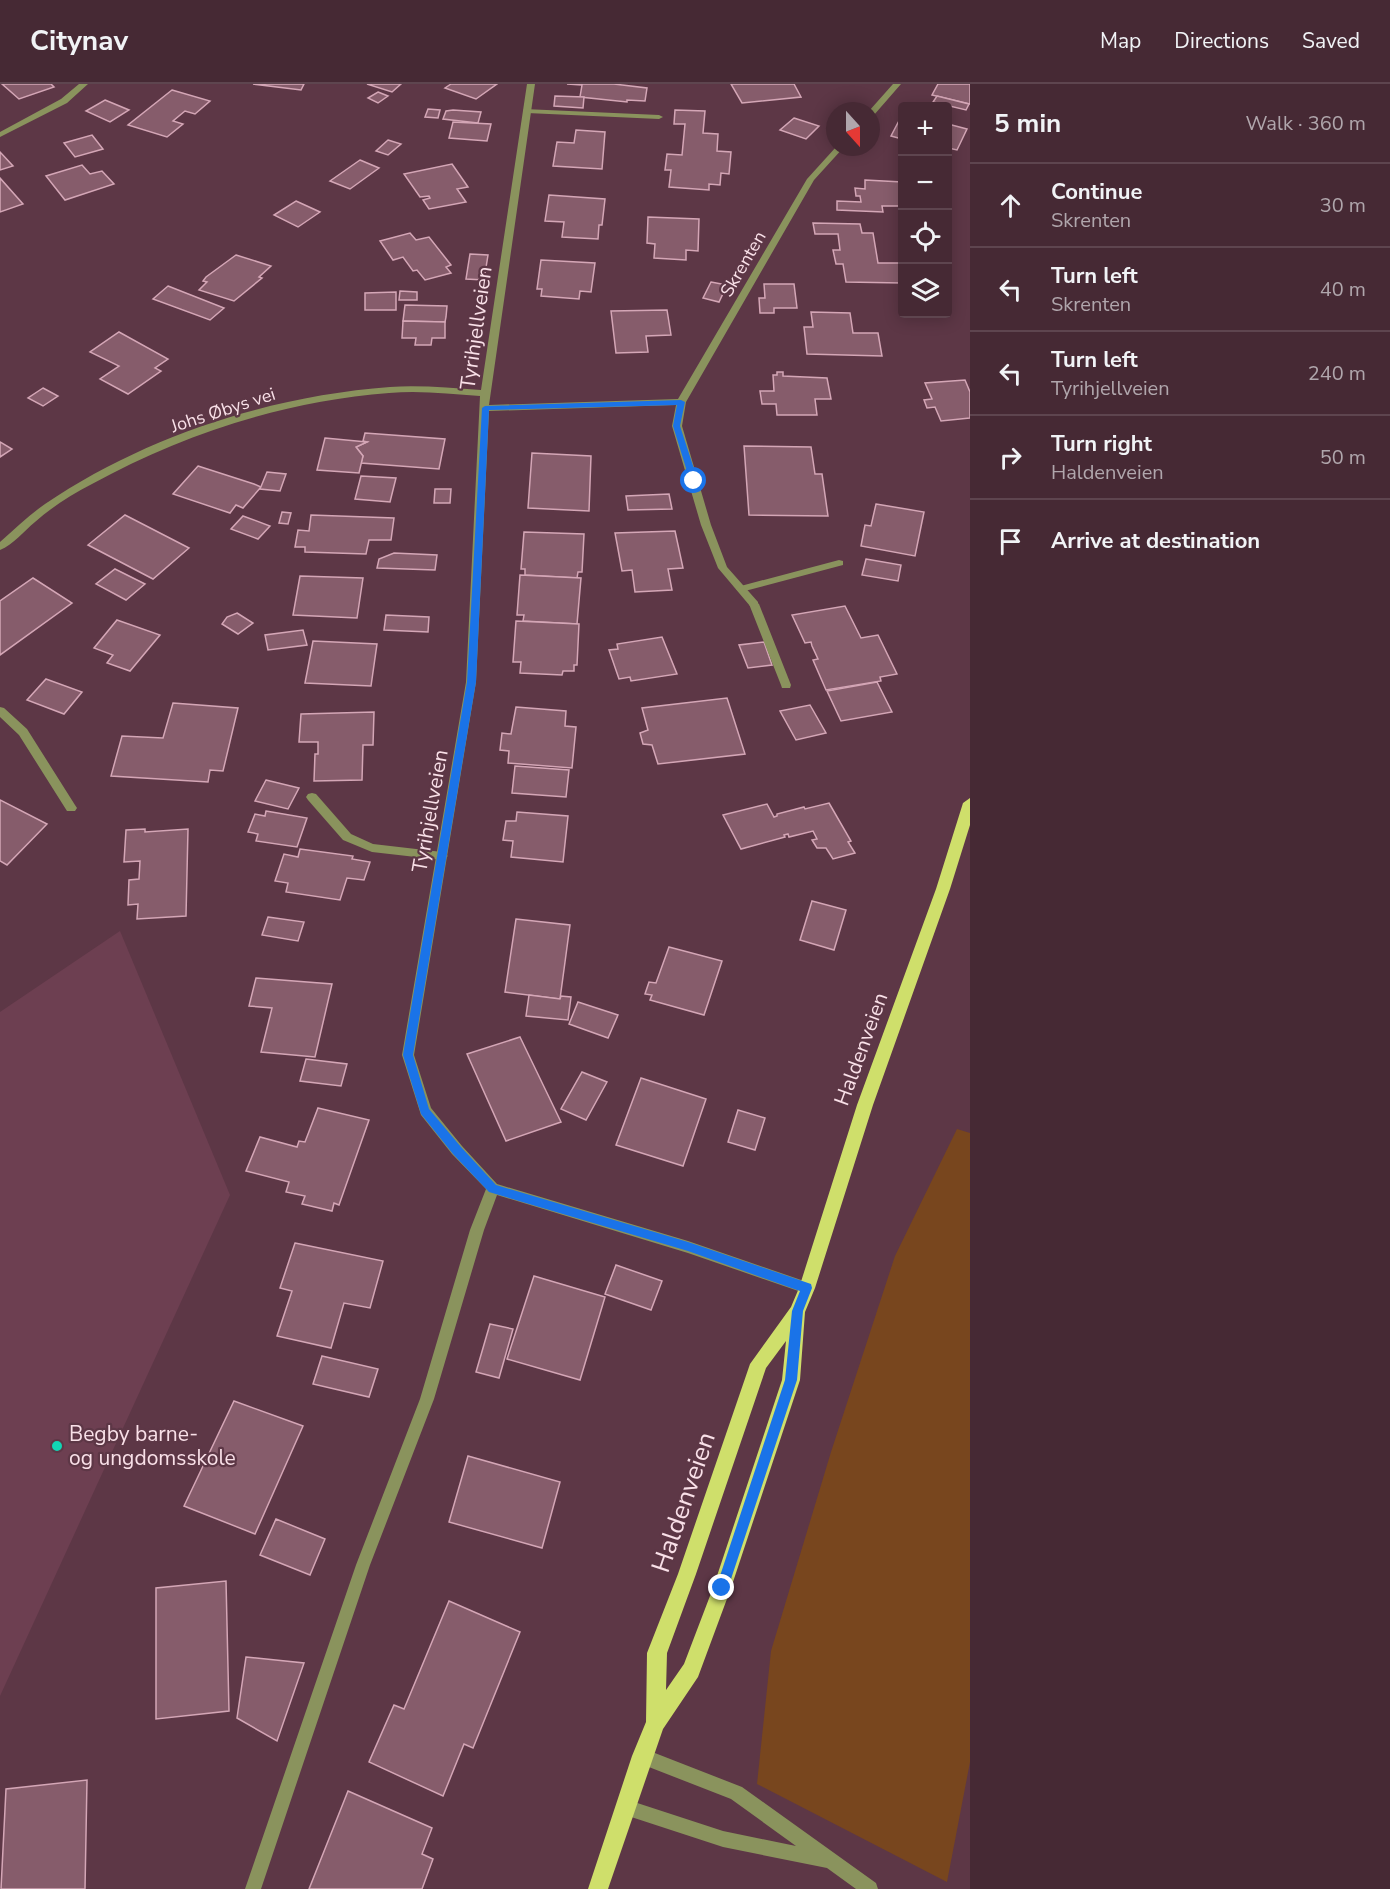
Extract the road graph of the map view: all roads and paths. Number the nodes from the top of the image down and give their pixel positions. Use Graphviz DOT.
graph roads {
  1 [pos="84,84"];
  2 [pos="531,84"];
  3 [pos="897,84"];
  4 [pos="880,103"];
  5 [pos="527,111"];
  6 [pos="659,117"];
  7 [pos="0,135"];
  8 [pos="832,156"];
  9 [pos="485,393"];
  10 [pos="681,402"];
  11 [pos="485,408"];
  12 [pos="0,547"];
  13 [pos="839,563"];
  14 [pos="741,589"];
  15 [pos="786,685"];
  16 [pos="0,711"];
  17 [pos="312,797"];
  18 [pos="970,803"];
  19 [pos="71,808"];
  20 [pos="442,856"];
  21 [pos="493,1188"];
  22 [pos="807,1288"];
  23 [pos="797,1311"];
  24 [pos="656,1722"];
  25 [pos="642,1756"];
  26 [pos="625,1807"];
  27 [pos="832,1861"];
  28 [pos="253,1889"];
  29 [pos="598,1889"];
  30 [pos="870,1889"];
  1 -- 7 [label="street"];
  2 -- 5 [label="street, Tyrihjellveien"];
  3 -- 4 [label="street"];
  5 -- 6 [label="street"];
  5 -- 9 [label="street, Tyrihjellveien"];
  8 -- 10 [label="street, Skrenten"];
  9 -- 11 [label="street, Tyrihjellveien"];
  9 -- 12 [label="street, Johs Øbys vei"];
  10 -- 11 [label="street"];
  10 -- 14 [label="street, Skrenten"];
  11 -- 20 [label="street, Tyrihjellveien"];
  13 -- 14 [label="street"];
  14 -- 15 [label="street, Skrenten"];
  16 -- 19 [label="street"];
  17 -- 20 [label="street"];
  18 -- 22 [label="main road, Haldenveien"];
  20 -- 21 [label="street, Tyrihjellveien"];
  21 -- 22 [label="street, Tyrihjellveien"];
  21 -- 28 [label="street"];
  22 -- 23 [label="main road, Haldenveien"];
  23 -- 24 [label="main road, Haldenveien"];
  23 -- 24 [label="main road, Haldenveien"];
  24 -- 25 [label="main road, Haldenveien"];
  25 -- 26 [label="main road, Haldenveien"];
  25 -- 27 [label="street"];
  26 -- 27 [label="street"];
  26 -- 29 [label="main road, Haldenveien"];
  27 -- 30 [label="street"];
}
